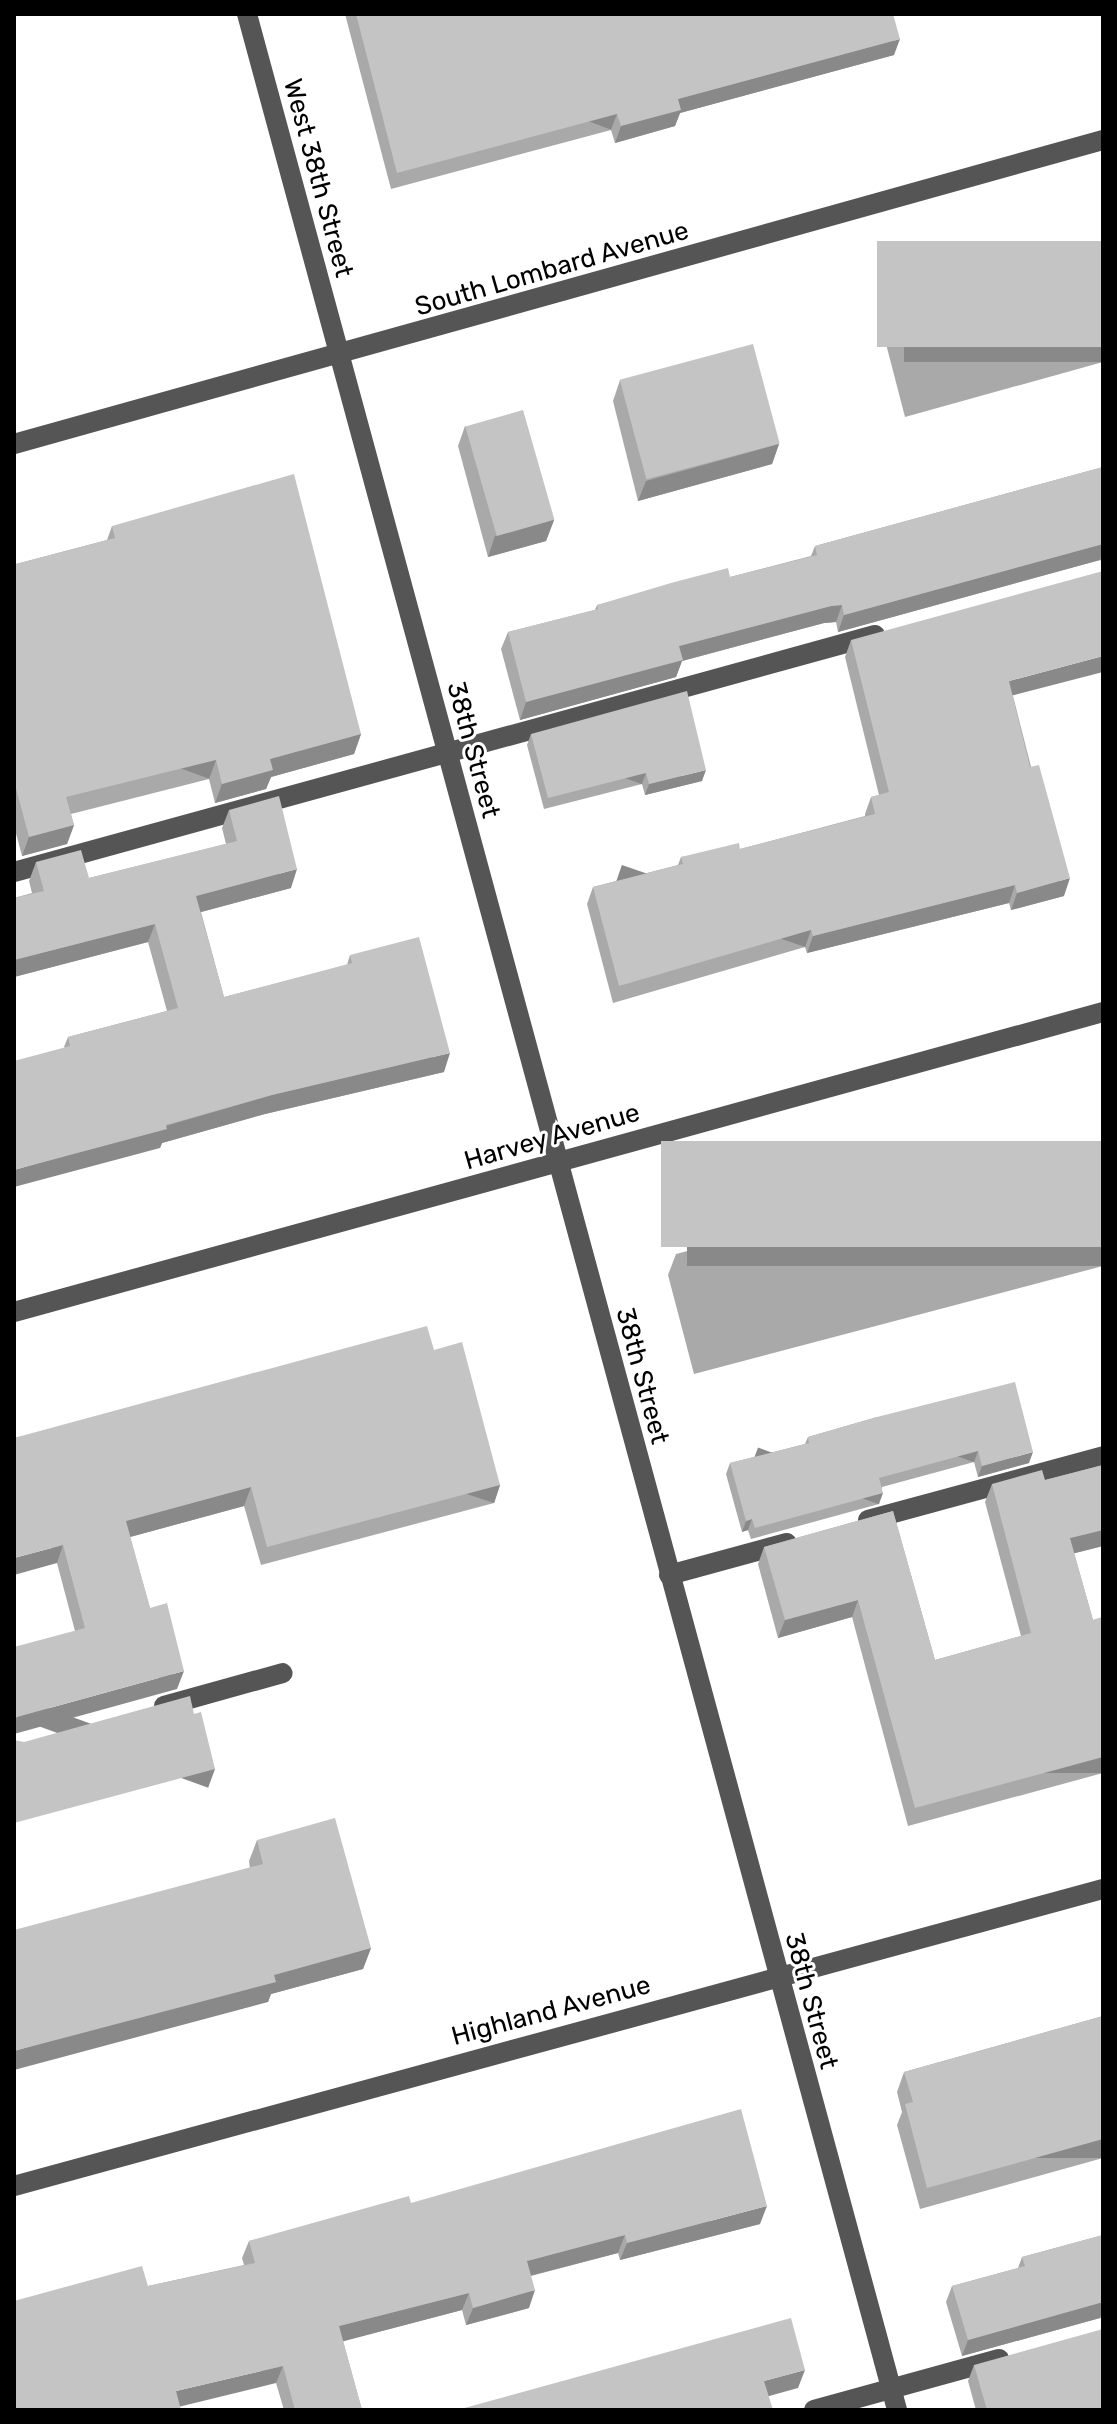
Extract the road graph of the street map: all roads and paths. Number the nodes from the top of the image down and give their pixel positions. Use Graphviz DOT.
graph roads {
  1 [pos="247,14"];
  2 [pos="1103,140"];
  3 [pos="338,355"];
  4 [pos="14,444"];
  5 [pos="891,631"];
  6 [pos="447,753"];
  7 [pos="14,872"];
  8 [pos="1103,1012"];
  9 [pos="558,1162"];
  10 [pos="14,1312"];
  11 [pos="1103,1456"];
  12 [pos="849,1526"];
  13 [pos="804,1538"];
  14 [pos="669,1575"];
  15 [pos="283,1673"];
  16 [pos="148,1711"];
  17 [pos="1103,1889"];
  18 [pos="777,1976"];
  19 [pos="14,2186"];
  20 [pos="1027,2351"];
  21 [pos="891,2389"];
  22 [pos="814,2410"];
  23 [pos="897,2410"];
  1 -- 3 [label="street, West 38th Street"];
  2 -- 3 [label="street, South Lombard Avenue"];
  3 -- 4 [label="street, South Lombard Avenue"];
  3 -- 6 [label="street, 38th Street"];
  5 -- 6 [label="street"];
  6 -- 7 [label="street"];
  6 -- 9 [label="street, 38th Street"];
  8 -- 9 [label="street, Harvey Avenue"];
  9 -- 10 [label="street, Harvey Avenue"];
  9 -- 14 [label="street, 38th Street"];
  11 -- 12 [label="street"];
  13 -- 14 [label="street"];
  14 -- 18 [label="street, 38th Street"];
  15 -- 16 [label="street"];
  17 -- 18 [label="street, Highland Avenue"];
  18 -- 19 [label="street, Highland Avenue"];
  18 -- 21 [label="street, 38th Street"];
  20 -- 21 [label="street"];
  21 -- 22 [label="street"];
  21 -- 23 [label="street, 38th Street"];
}
